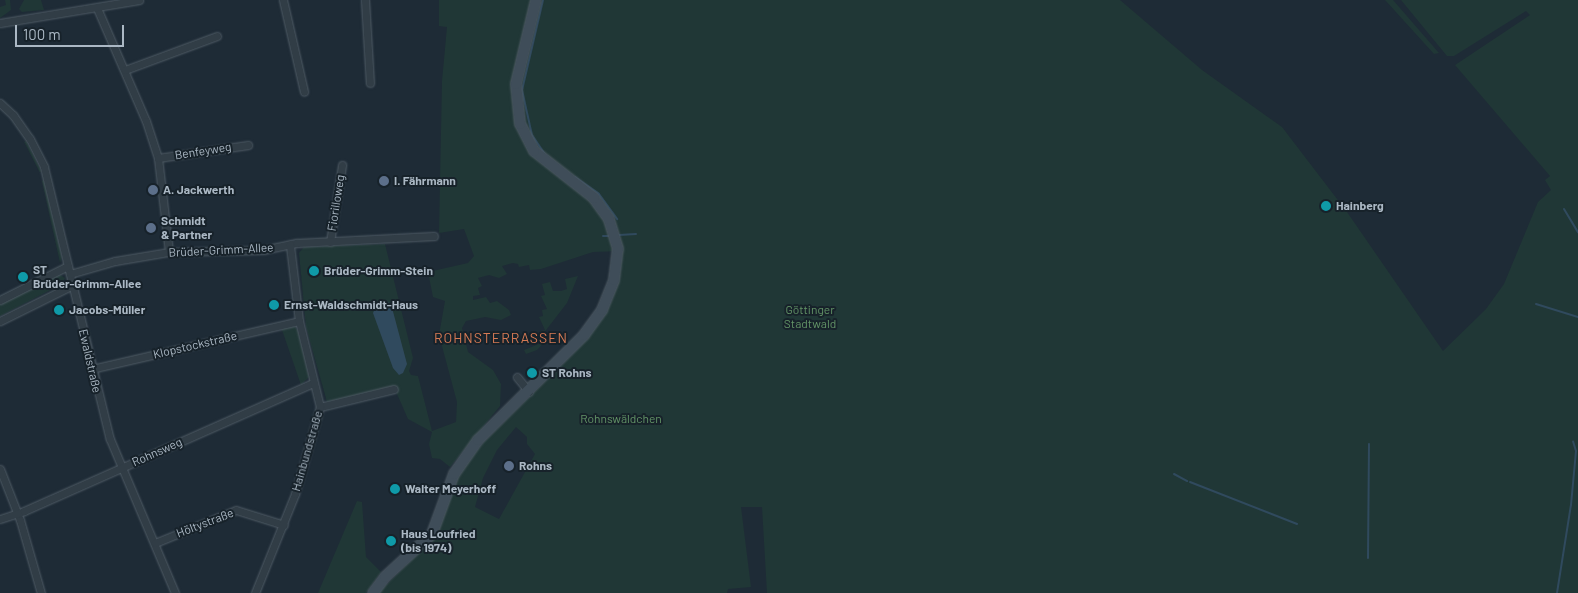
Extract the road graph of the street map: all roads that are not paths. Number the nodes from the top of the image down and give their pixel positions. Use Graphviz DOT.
graph roads {
  1 [pos="139,0"];
  2 [pos="283,0"];
  3 [pos="365,0"];
  4 [pos="536,0"];
  5 [pos="97,8"];
  6 [pos="0,23"];
  7 [pos="216,36"];
  8 [pos="125,70"];
  9 [pos="370,83"];
  10 [pos="304,92"];
  11 [pos="0,103"];
  12 [pos="248,145"];
  13 [pos="158,158"];
  14 [pos="342,165"];
  15 [pos="434,236"];
  16 [pos="330,242"];
  17 [pos="290,245"];
  18 [pos="169,252"];
  19 [pos="68,266"];
  20 [pos="70,274"];
  21 [pos="73,285"];
  22 [pos="0,300"];
  23 [pos="0,321"];
  24 [pos="299,322"];
  25 [pos="91,369"];
  26 [pos="518,377"];
  27 [pos="313,383"];
  28 [pos="394,389"];
  29 [pos="528,392"];
  30 [pos="320,407"];
  31 [pos="0,468"];
  32 [pos="122,468"];
  33 [pos="17,514"];
  34 [pos="0,519"];
  35 [pos="284,525"];
  36 [pos="155,543"];
  37 [pos="41,593"];
  38 [pos="175,593"];
  39 [pos="255,593"];
  40 [pos="373,593"];
  1 -- 5 [label="street"];
  2 -- 10 [label="street"];
  3 -- 9 [label="street"];
  4 -- 29 [label="street"];
  5 -- 6 [label="street"];
  5 -- 8 [label="street"];
  7 -- 8 [label="street"];
  8 -- 13 [label="street"];
  11 -- 19 [label="street, Ewaldstraße"];
  12 -- 13 [label="street, Benfeyweg"];
  13 -- 18 [label="street"];
  14 -- 16 [label="street, Fiorilloweg"];
  15 -- 16 [label="street, Brüder-Grimm-Allee"];
  16 -- 17 [label="street, Brüder-Grimm-Allee"];
  17 -- 18 [label="street, Brüder-Grimm-Allee"];
  17 -- 24 [label="street, Hainbundstraße"];
  18 -- 20 [label="street, Brüder-Grimm-Allee"];
  19 -- 20 [label="street, Ewaldstraße"];
  19 -- 22 [label="street"];
  20 -- 21 [label="street, Ewaldstraße"];
  21 -- 23 [label="street"];
  21 -- 25 [label="street, Ewaldstraße"];
  24 -- 25 [label="street, Klopstockstraße"];
  24 -- 27 [label="street, Hainbundstraße"];
  25 -- 32 [label="street, Ewaldstraße"];
  26 -- 29 [label="street"];
  27 -- 30 [label="street, Hainbundstraße"];
  27 -- 32 [label="street, Rohnsweg"];
  28 -- 30 [label="street"];
  29 -- 40 [label="street"];
  30 -- 35 [label="street, Hainbundstraße"];
  31 -- 33 [label="street"];
  32 -- 33 [label="street, Rohnsweg"];
  32 -- 36 [label="street, Ewaldstraße"];
  33 -- 34 [label="street, Rohnsweg"];
  33 -- 37 [label="street"];
  35 -- 36 [label="street, Höltystraße"];
  35 -- 39 [label="street, Hainbundstraße"];
  36 -- 38 [label="street, Ewaldstraße"];
}
